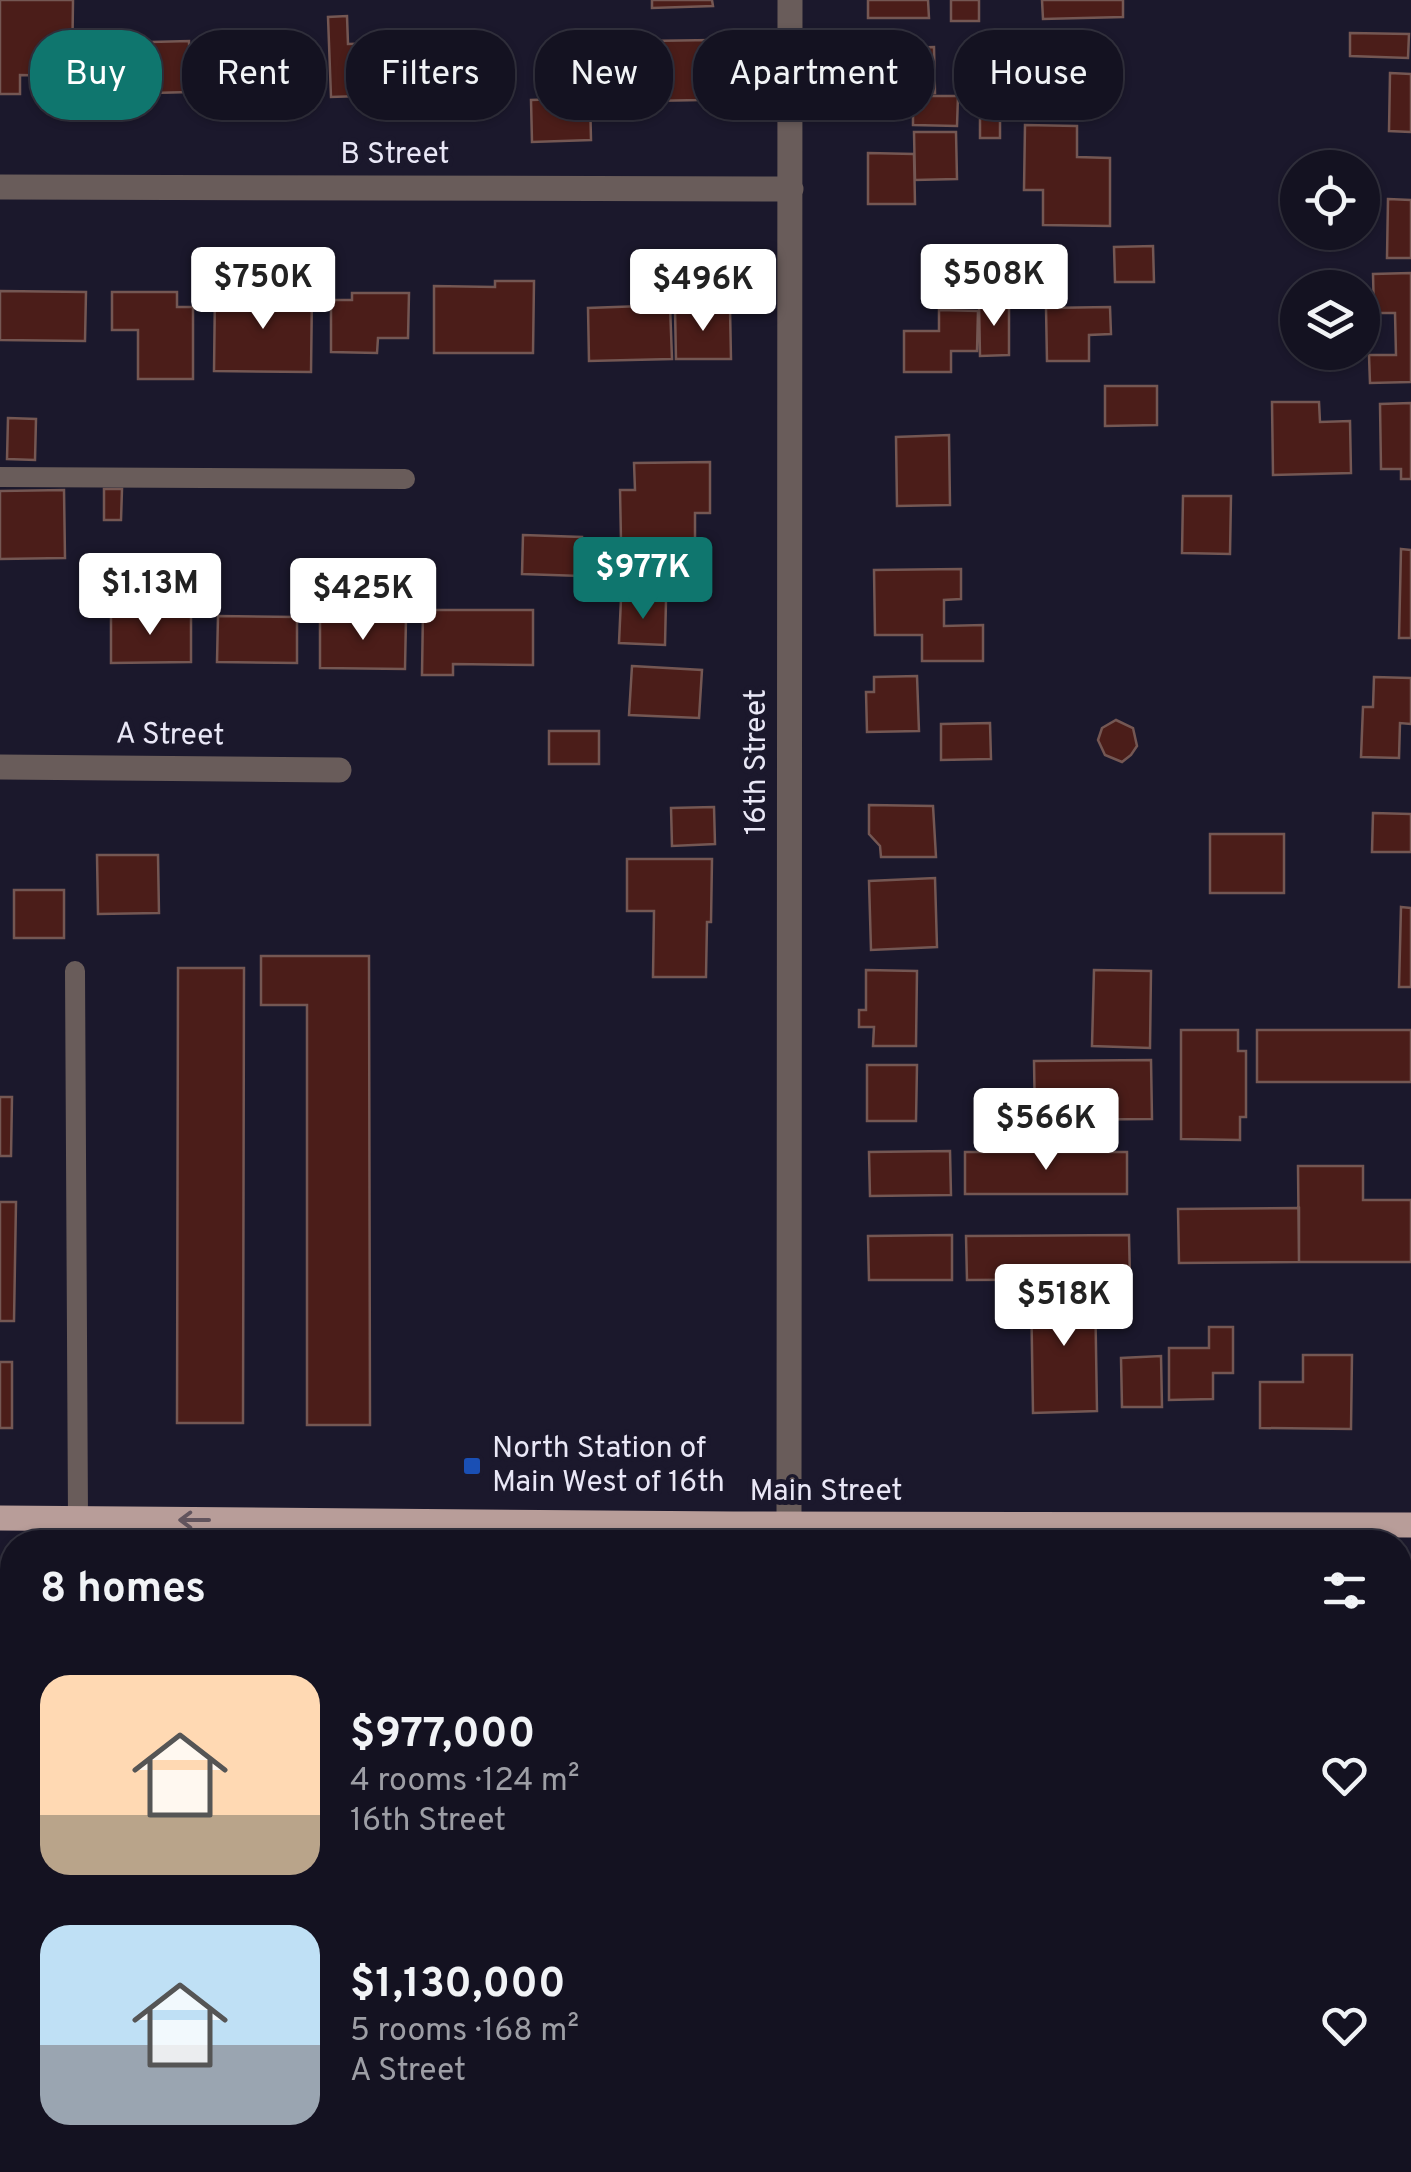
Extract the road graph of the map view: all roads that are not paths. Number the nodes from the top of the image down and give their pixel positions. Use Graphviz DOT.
graph roads {
  1 [pos="790,0"];
  2 [pos="0,187"];
  3 [pos="790,189"];
  4 [pos="0,477"];
  5 [pos="405,479"];
  6 [pos="0,767"];
  7 [pos="340,770"];
  8 [pos="75,972"];
  9 [pos="0,1518"];
  10 [pos="78,1519"];
  11 [pos="789,1524"];
  12 [pos="1411,1525"];
  13 [pos="38,1530"];
  14 [pos="44,1530"];
  1 -- 3 [label="street, 16th Street"];
  2 -- 3 [label="street, B Street"];
  3 -- 11 [label="street, 16th Street"];
  4 -- 5 [label="lane"];
  6 -- 7 [label="street, A Street"];
  8 -- 10 [label="lane"];
  9 -- 13 [label="main road, Main Street"];
  11 -- 10 [label="main road, Main Street, one-way"];
  10 -- 14 [label="main road, Main Street"];
  11 -- 12 [label="main road, Main Street"];
}
